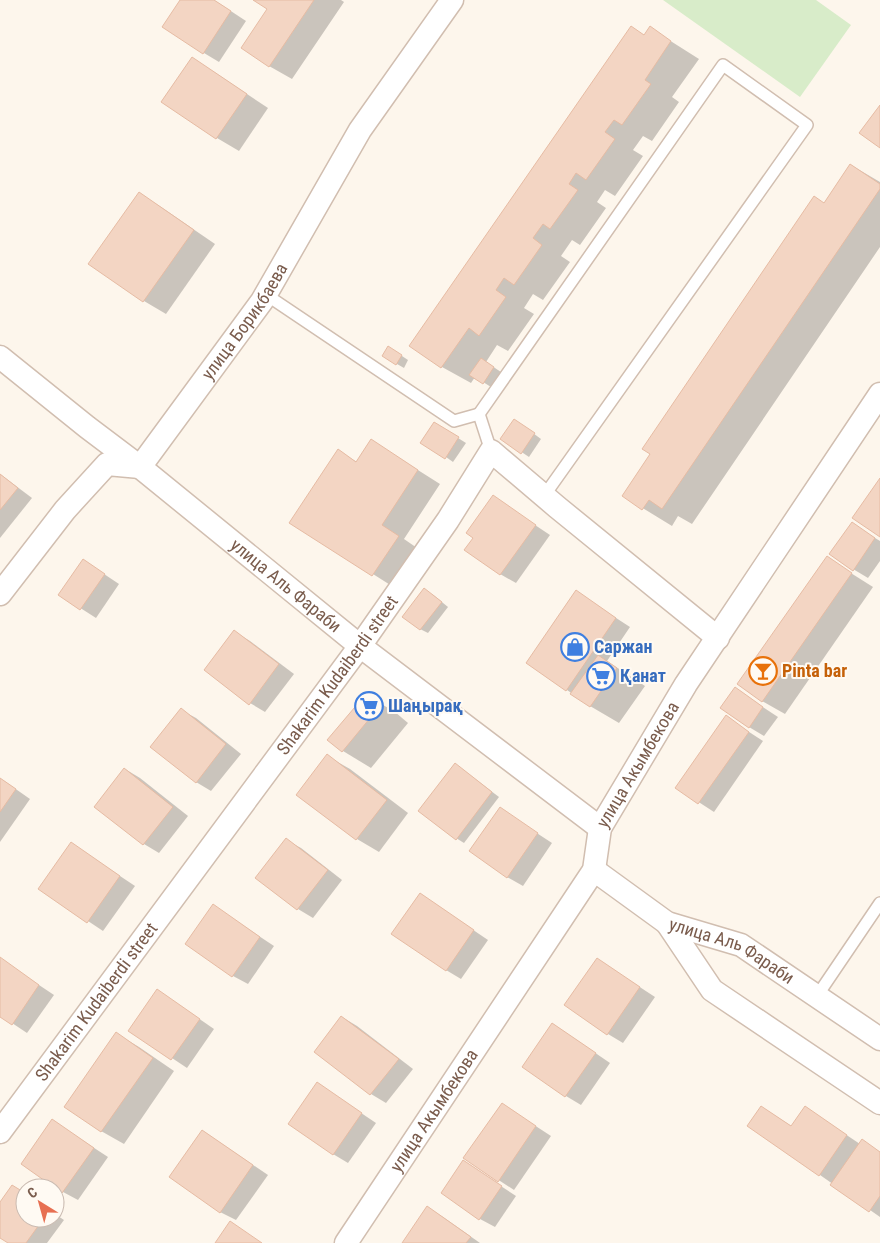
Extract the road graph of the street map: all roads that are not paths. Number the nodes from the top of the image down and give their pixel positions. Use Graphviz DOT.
graph roads {
  1 [pos="452,0"];
  2 [pos="265,294"];
  3 [pos="0,357"];
  4 [pos="880,394"];
  5 [pos="479,414"];
  6 [pos="492,451"];
  7 [pos="140,467"];
  8 [pos="544,496"];
  9 [pos="0,594"];
  10 [pos="718,638"];
  11 [pos="360,646"];
  12 [pos="600,828"];
  13 [pos="594,870"];
  14 [pos="880,903"];
  15 [pos="667,923"];
  16 [pos="817,996"];
  17 [pos="880,1039"];
  18 [pos="880,1103"];
  19 [pos="0,1132"];
  20 [pos="346,1243"];
  1 -- 2 [label="street, улица Борикбаева"];
  2 -- 5 [label="lane"];
  2 -- 7 [label="street, улица Борикбаева"];
  3 -- 7 [label="street, улица Аль Фараби"];
  4 -- 10 [label="street, улица Акымбекова"];
  5 -- 6 [label="lane"];
  5 -- 8 [label="lane"];
  6 -- 8 [label="street"];
  6 -- 11 [label="street, Shakarim Kudaiberdi street"];
  7 -- 9 [label="street"];
  7 -- 11 [label="street, улица Аль Фараби"];
  8 -- 10 [label="street"];
  10 -- 12 [label="street, улица Акымбекова"];
  11 -- 12 [label="street, улица Аль Фараби"];
  11 -- 19 [label="street, Shakarim Kudaiberdi street"];
  12 -- 13 [label="street, улица Акымбекова"];
  13 -- 15 [label="street"];
  13 -- 20 [label="street, улица Акымбекова"];
  14 -- 16 [label="lane"];
  15 -- 16 [label="street, улица Аль Фараби"];
  15 -- 18 [label="street, улица Аль Фараби"];
  16 -- 17 [label="street, улица Аль Фараби"];
}
